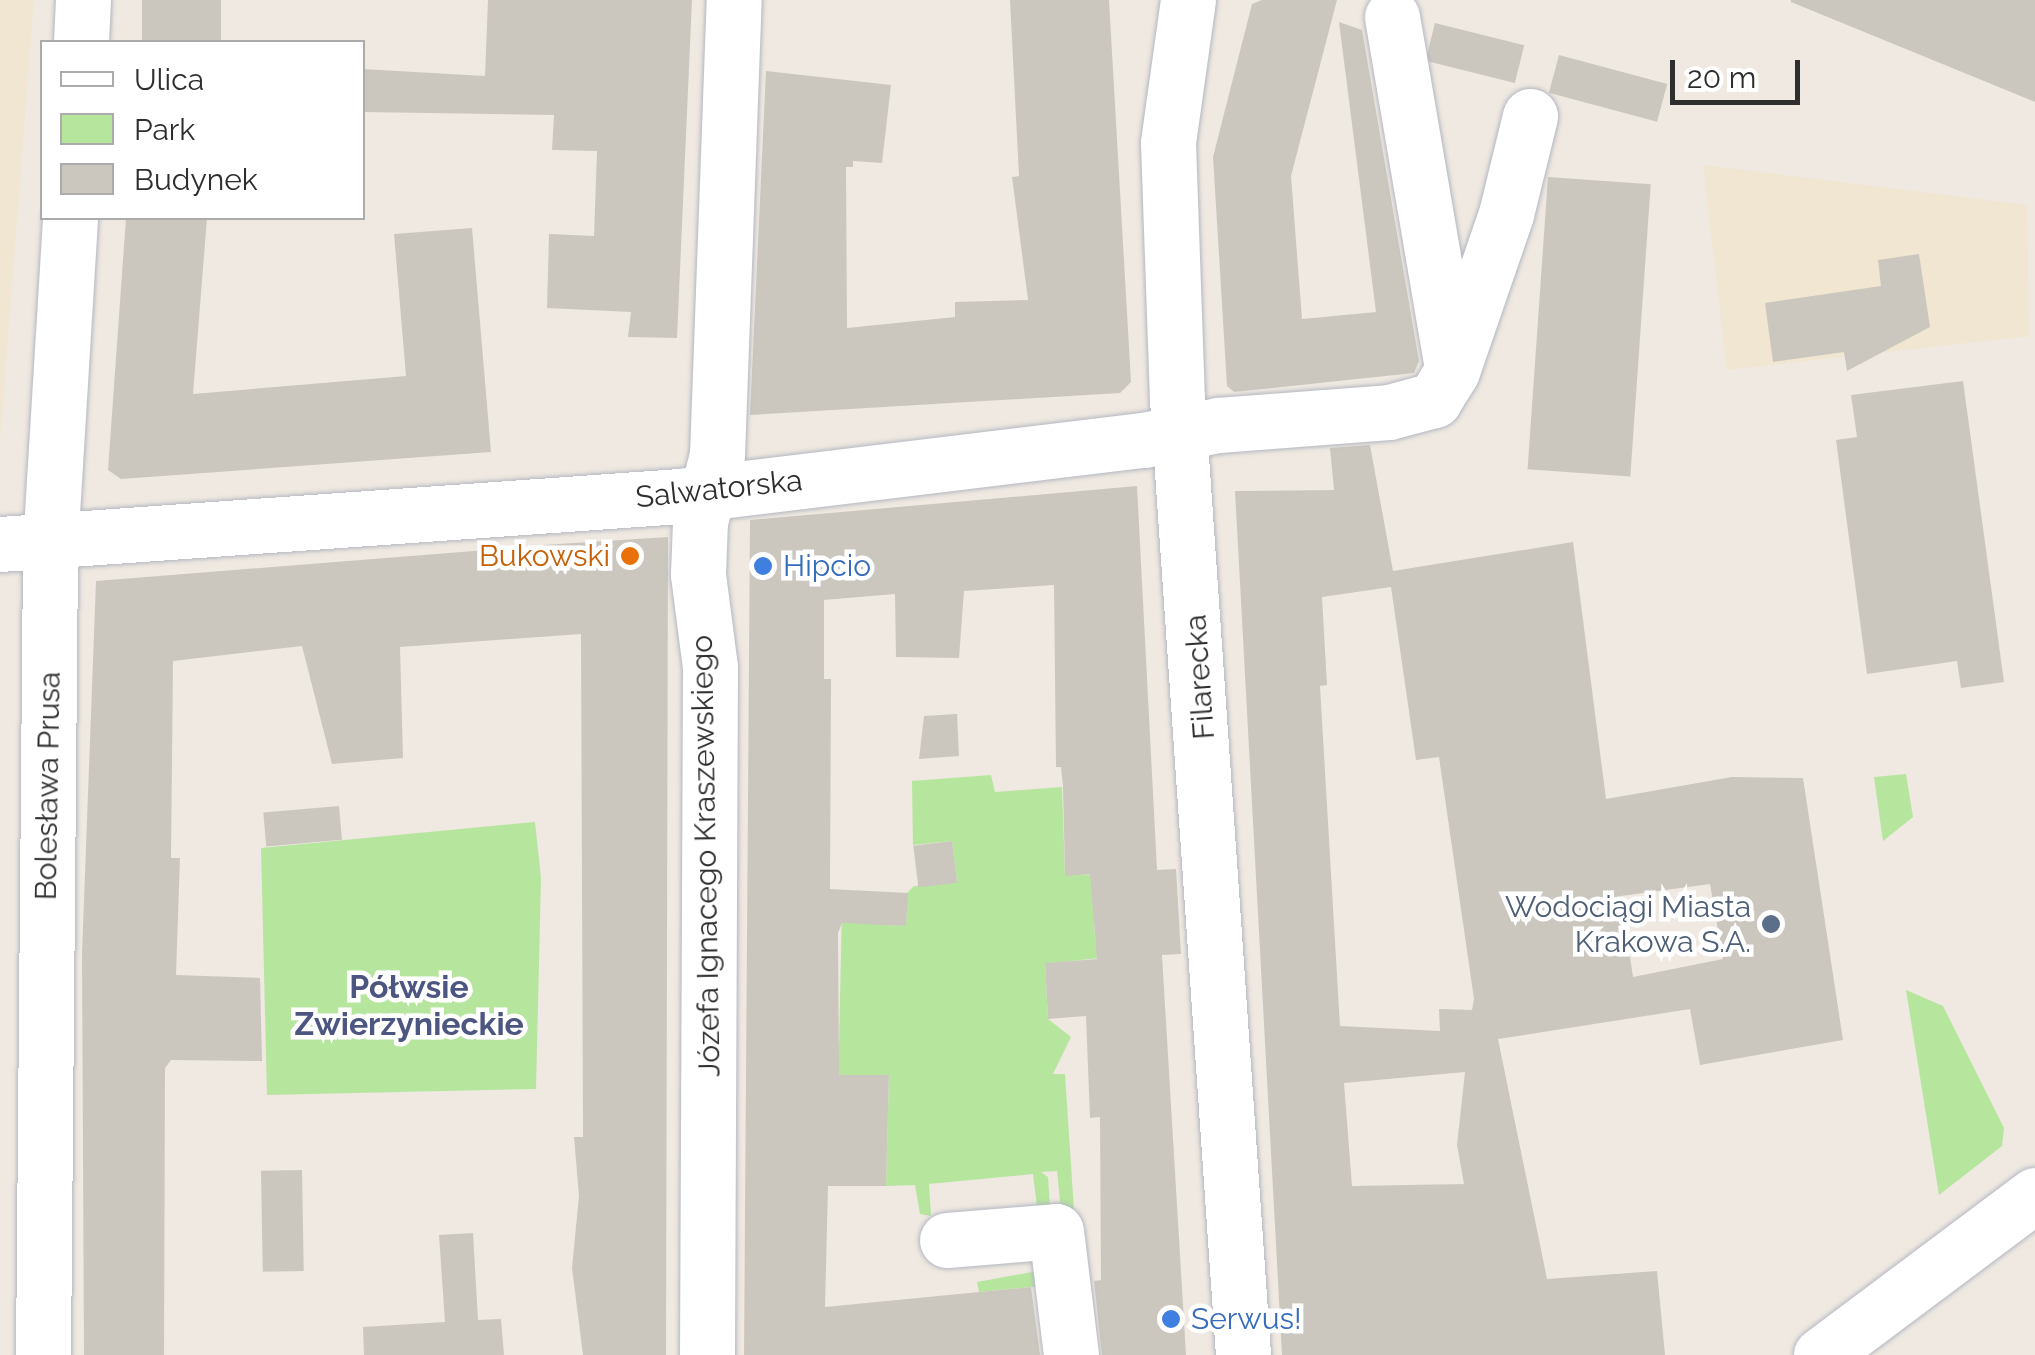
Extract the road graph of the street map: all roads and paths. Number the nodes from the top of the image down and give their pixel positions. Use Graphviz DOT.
graph roads {
  1 [pos="83,0"];
  2 [pos="734,0"];
  3 [pos="1188,0"];
  4 [pos="1392,16"];
  5 [pos="80,40"];
  6 [pos="1530,116"];
  7 [pos="70,220"];
  8 [pos="1443,386"];
  9 [pos="1180,431"];
  10 [pos="708,492"];
  11 [pos="25,545"];
  12 [pos="2035,1195"];
  13 [pos="947,1240"];
  14 [pos="43,1355"];
  15 [pos="707,1355"];
  16 [pos="1071,1355"];
  17 [pos="1243,1355"];
  18 [pos="1821,1355"];
  1 -- 5 [label="street"];
  2 -- 10 [label="street, Józefa Ignacego Kraszewskiego"];
  3 -- 9 [label="street, Filarecka"];
  4 -- 8 [label="street"];
  6 -- 8 [label="street"];
  7 -- 11 [label="street, Bolesława Prusa"];
  8 -- 9 [label="street, Salwatorska"];
  9 -- 10 [label="street, Salwatorska"];
  9 -- 17 [label="street, Filarecka"];
  10 -- 11 [label="street, Salwatorska"];
  10 -- 15 [label="street, Józefa Ignacego Kraszewskiego"];
  11 -- 14 [label="street, Bolesława Prusa"];
  12 -- 18 [label="street"];
  13 -- 16 [label="street"];
}
